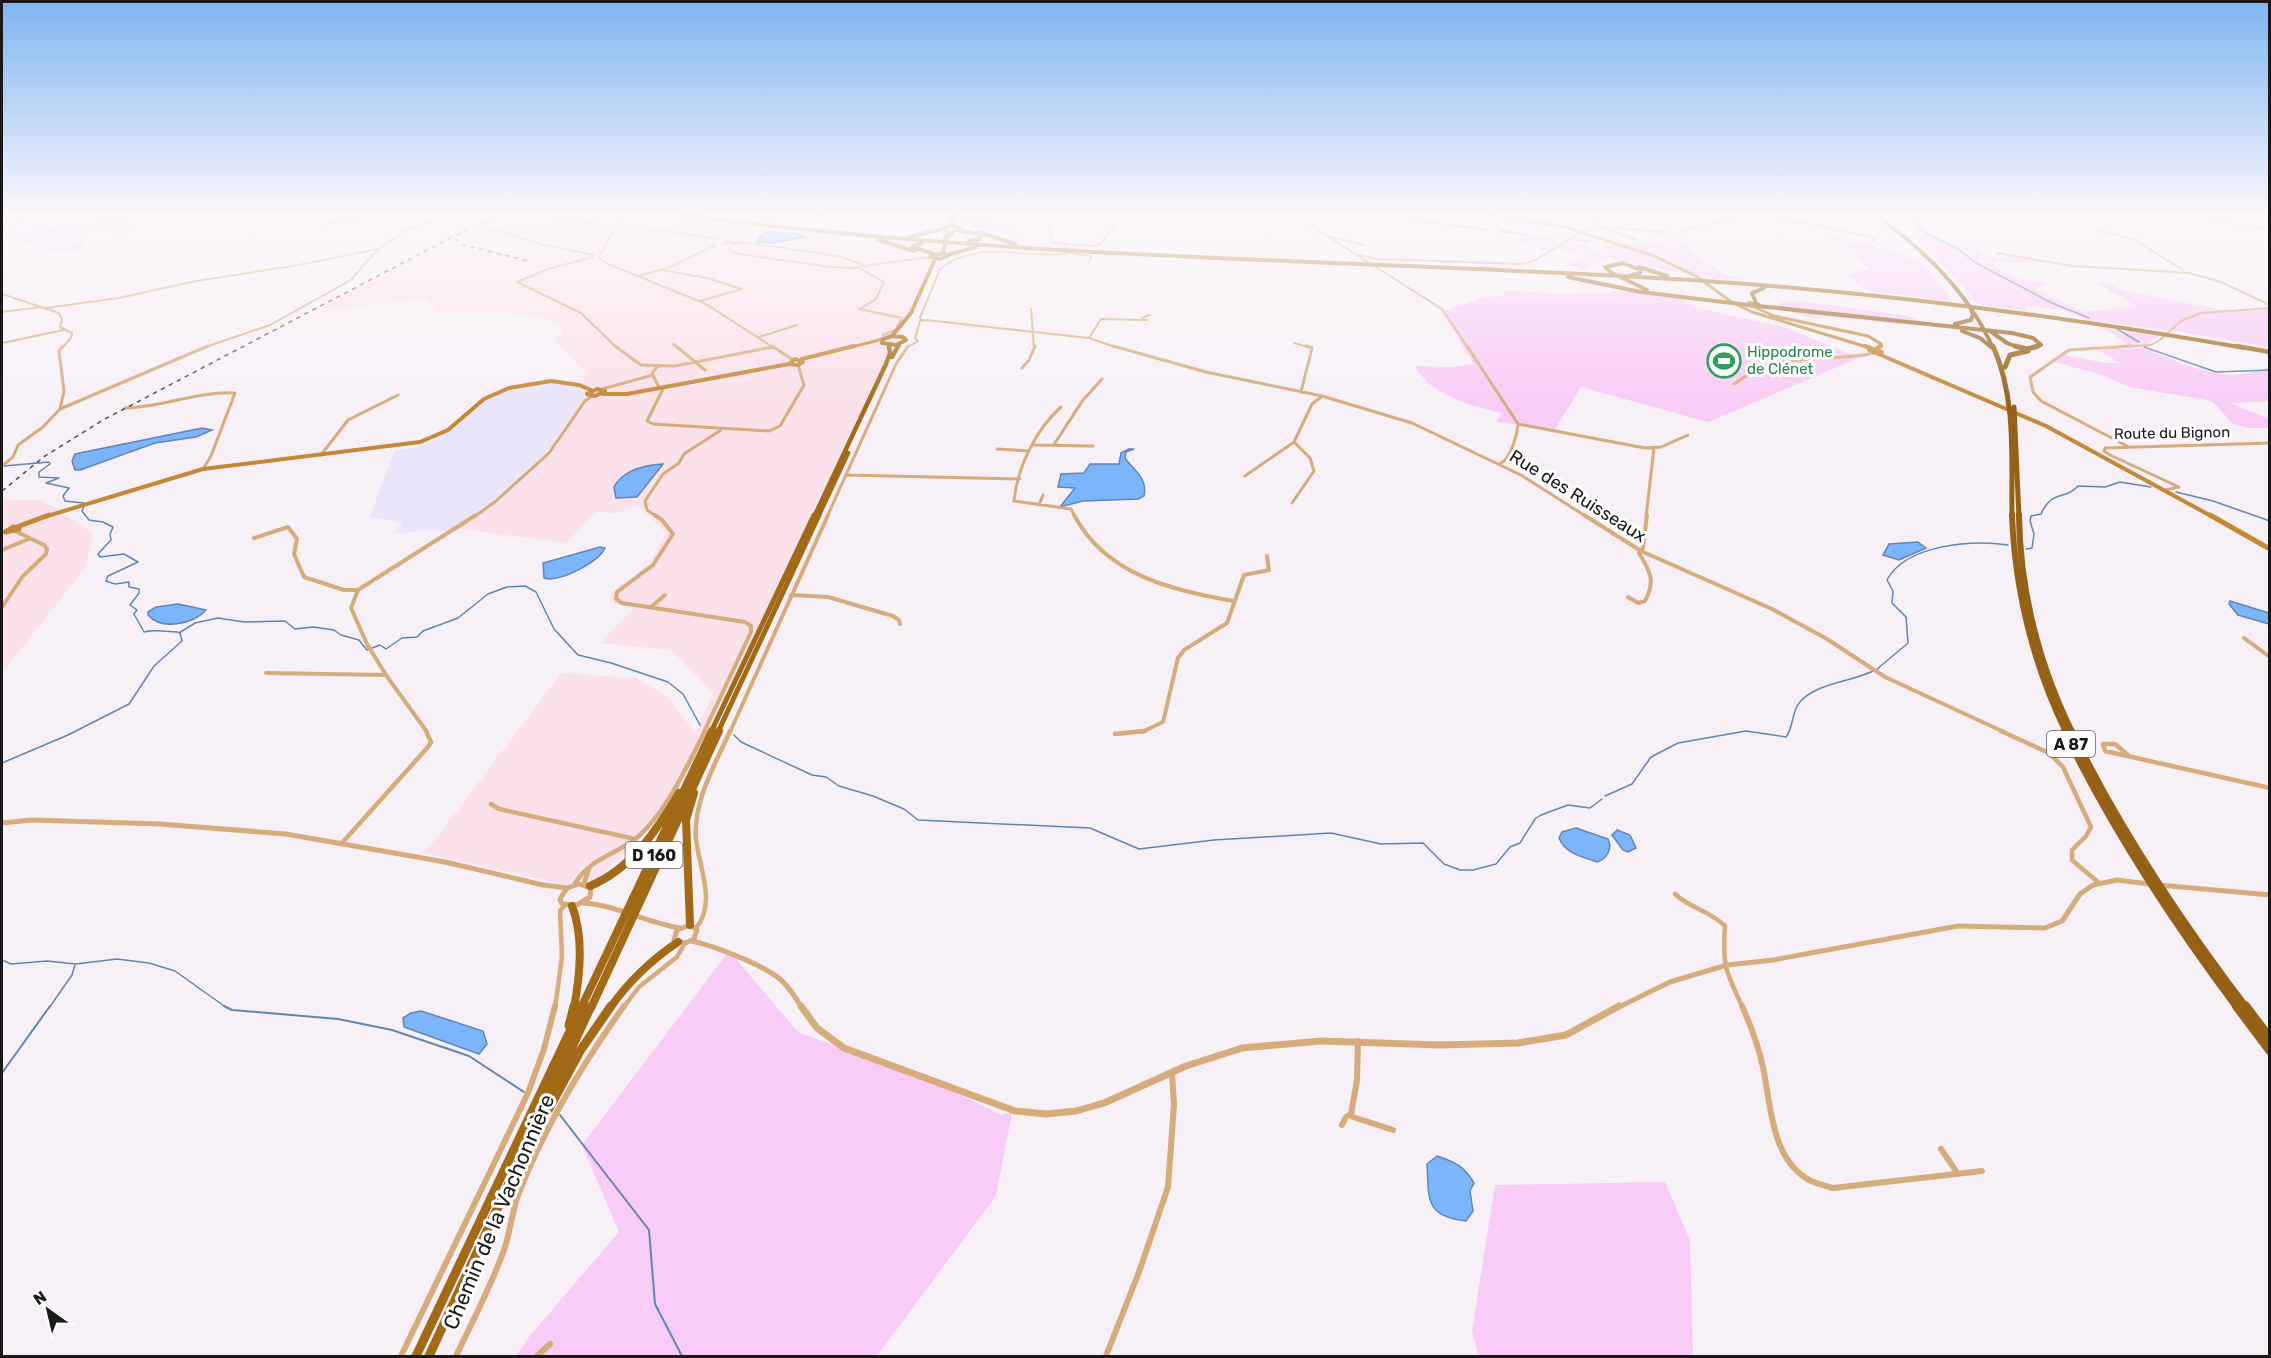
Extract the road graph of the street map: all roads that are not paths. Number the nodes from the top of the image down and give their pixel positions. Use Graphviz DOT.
graph roads {
  1 [pos="214,278"];
  2 [pos="352,278"];
  3 [pos="522,278"];
  4 [pos="644,278"];
  5 [pos="707,278"];
  6 [pos="880,278"];
  7 [pos="924,278"];
  8 [pos="929,278"];
  9 [pos="936,278"];
  10 [pos="1394,278"];
  11 [pos="1573,278"];
  12 [pos="1620,278"];
  13 [pos="1628,278"];
  14 [pos="1690,278"];
  15 [pos="1694,278"];
  16 [pos="1948,278"];
  17 [pos="2208,278"];
  18 [pos="1702,279"];
  19 [pos="1708,283"];
  20 [pos="1804,289"];
  21 [pos="2,294"];
  22 [pos="1684,297"];
  23 [pos="700,301"];
  24 [pos="1755,305"];
  25 [pos="1972,306"];
  26 [pos="2270,306"];
  27 [pos="40,307"];
  28 [pos="46,308"];
  29 [pos="1031,309"];
  30 [pos="2,312"];
  31 [pos="1150,315"];
  32 [pos="1138,320"];
  33 [pos="1147,320"];
  34 [pos="922,321"];
  35 [pos="1915,322"];
  36 [pos="797,325"];
  37 [pos="63,330"];
  38 [pos="1990,331"];
  39 [pos="1996,331"];
  40 [pos="1033,332"];
  41 [pos="759,337"];
  42 [pos="1089,338"];
  43 [pos="886,339"];
  44 [pos="906,339"];
  45 [pos="1313,342"];
  46 [pos="2,343"];
  47 [pos="673,344"];
  48 [pos="1294,344"];
  49 [pos="773,347"];
  50 [pos="1312,348"];
  51 [pos="1875,351"];
  52 [pos="2270,351"];
  53 [pos="1856,357"];
  54 [pos="793,360"];
  55 [pos="802,361"];
  56 [pos="696,362"];
  57 [pos="789,364"];
  58 [pos="798,365"];
  59 [pos="2002,365"];
  60 [pos="658,366"];
  61 [pos="1022,368"];
  62 [pos="705,370"];
  63 [pos="653,375"];
  64 [pos="1102,379"];
  65 [pos="1734,384"];
  66 [pos="662,387"];
  67 [pos="602,391"];
  68 [pos="1301,392"];
  69 [pos="591,393"];
  70 [pos="398,395"];
  71 [pos="1322,396"];
  72 [pos="1062,407"];
  73 [pos="125,408"];
  74 [pos="60,409"];
  75 [pos="1518,424"];
  76 [pos="721,430"];
  77 [pos="1688,435"];
  78 [pos="1294,442"];
  79 [pos="2270,443"];
  80 [pos="1034,445"];
  81 [pos="1053,446"];
  82 [pos="1093,446"];
  83 [pos="2127,446"];
  84 [pos="1654,448"];
  85 [pos="997,449"];
  86 [pos="1029,451"];
  87 [pos="321,455"];
  88 [pos="1500,464"];
  89 [pos="3,465"];
  90 [pos="203,469"];
  91 [pos="846,475"];
  92 [pos="1245,476"];
  93 [pos="1021,477"];
  94 [pos="1008,479"];
  95 [pos="1018,484"];
  96 [pos="2165,490"];
  97 [pos="1043,495"];
  98 [pos="1292,503"];
  99 [pos="1039,505"];
  100 [pos="16,529"];
  101 [pos="4,533"];
  102 [pos="254,538"];
  103 [pos="30,539"];
  104 [pos="2270,549"];
  105 [pos="2,550"];
  106 [pos="1641,551"];
  107 [pos="1267,556"];
  108 [pos="358,590"];
  109 [pos="791,595"];
  110 [pos="665,596"];
  111 [pos="1628,597"];
  112 [pos="1233,602"];
  113 [pos="2,607"];
  114 [pos="651,607"];
  115 [pos="900,624"];
  116 [pos="2244,638"];
  117 [pos="2270,657"];
  118 [pos="266,673"];
  119 [pos="386,675"];
  120 [pos="1114,734"];
  121 [pos="702,753"];
  122 [pos="2129,756"];
  123 [pos="704,766"];
  124 [pos="2270,788"];
  125 [pos="492,804"];
  126 [pos="2,823"];
  127 [pos="635,839"];
  128 [pos="342,843"];
  129 [pos="591,865"];
  130 [pos="2099,883"];
  131 [pos="543,885"];
  132 [pos="574,885"];
  133 [pos="568,888"];
  134 [pos="588,888"];
  135 [pos="1675,894"];
  136 [pos="2270,895"];
  137 [pos="560,896"];
  138 [pos="583,903"];
  139 [pos="600,903"];
  140 [pos="569,906"];
  141 [pos="664,926"];
  142 [pos="680,928"];
  143 [pos="695,929"];
  144 [pos="682,940"];
  145 [pos="712,945"];
  146 [pos="1725,965"];
  147 [pos="2270,1039"];
  148 [pos="1358,1040"];
  149 [pos="2270,1050"];
  150 [pos="554,1067"];
  151 [pos="1172,1074"];
  152 [pos="1351,1114"];
  153 [pos="1342,1125"];
  154 [pos="1393,1130"];
  155 [pos="1941,1149"];
  156 [pos="518,1163"];
  157 [pos="1982,1171"];
  158 [pos="1958,1174"];
  159 [pos="550,1344"];
  160 [pos="401,1356"];
  161 [pos="416,1356"];
  162 [pos="429,1356"];
  163 [pos="456,1356"];
  164 [pos="537,1356"];
  165 [pos="1106,1356"];
  1 -- 28 [label="street"];
  2 -- 74 [label="street"];
  3 -- 60 [label="street"];
  4 -- 23 [label="street"];
  5 -- 23 [label="street"];
  6 -- 43 [label="street"];
  7 -- 43 [label="main road, D 160"];
  8 -- 44 [label="main road, D 160"];
  9 -- 34 [label="street"];
  10 -- 75 [label="street"];
  11 -- 22 [label="highway"];
  12 -- 22 [label="highway"];
  12 -- 24 [label="highway"];
  13 -- 20 [label="highway"];
  14 -- 18 [label="highway"];
  15 -- 18 [label="highway"];
  16 -- 25 [label="highway, A 87"];
  17 -- 26 [label="street"];
  18 -- 19 [label="main road"];
  18 -- 52 [label="highway"];
  19 -- 51 [label="main road"];
  20 -- 24 [label="highway"];
  20 -- 52 [label="highway"];
  21 -- 27 [label="street"];
  22 -- 24 [label="highway"];
  23 -- 41 [label="street"];
  24 -- 35 [label="highway"];
  24 -- 51 [label="main road"];
  25 -- 35 [label="highway"];
  25 -- 38 [label="highway, A 87"];
  25 -- 59 [label="highway, A 87"];
  26 -- 83 [label="street"];
  27 -- 28 [label="street"];
  27 -- 30 [label="street"];
  28 -- 37 [label="street"];
  29 -- 40 [label="street"];
  31 -- 32 [label="street"];
  32 -- 33 [label="street"];
  32 -- 42 [label="street"];
  34 -- 40 [label="street, Rue des Ruisseaux"];
  34 -- 44 [label="street"];
  35 -- 39 [label="highway"];
  35 -- 59 [label="highway"];
  36 -- 41 [label="street"];
  37 -- 46 [label="street"];
  37 -- 74 [label="street"];
  38 -- 39 [label="highway"];
  38 -- 59 [label="highway, A 87"];
  39 -- 59 [label="highway"];
  40 -- 42 [label="street, Rue des Ruisseaux"];
  40 -- 61 [label="street"];
  41 -- 49 [label="street"];
  42 -- 68 [label="street, Rue des Ruisseaux"];
  43 -- 44 [label="main road"];
  43 -- 44 [label="main road"];
  43 -- 55 [label="main road"];
  43 -- 121 [label="highway, D 160"];
  44 -- 91 [label="street"];
  44 -- 123 [label="highway, D 160"];
  45 -- 50 [label="street"];
  47 -- 56 [label="street"];
  48 -- 50 [label="street"];
  49 -- 54 [label="street"];
  49 -- 56 [label="street"];
  50 -- 68 [label="street"];
  51 -- 53 [label="street"];
  51 -- 53 [label="street"];
  51 -- 96 [label="main road"];
  53 -- 65 [label="street"];
  54 -- 55 [label="main road"];
  54 -- 57 [label="main road"];
  55 -- 58 [label="main road"];
  56 -- 60 [label="street"];
  56 -- 62 [label="street"];
  57 -- 58 [label="main road"];
  57 -- 66 [label="main road"];
  58 -- 76 [label="street"];
  59 -- 147 [label="highway, A 87"];
  59 -- 149 [label="highway, A 87"];
  60 -- 63 [label="street"];
  63 -- 66 [label="street"];
  63 -- 67 [label="street"];
  64 -- 81 [label="street"];
  66 -- 67 [label="main road"];
  66 -- 76 [label="street"];
  67 -- 69 [label="main road"];
  68 -- 71 [label="street, Rue des Ruisseaux"];
  69 -- 87 [label="main road"];
  69 -- 108 [label="street"];
  70 -- 87 [label="street"];
  71 -- 78 [label="street"];
  71 -- 88 [label="street, Rue des Ruisseaux"];
  72 -- 80 [label="street"];
  73 -- 90 [label="street"];
  74 -- 89 [label="street"];
  75 -- 84 [label="street"];
  75 -- 88 [label="street"];
  76 -- 114 [label="street"];
  77 -- 84 [label="street"];
  78 -- 92 [label="street"];
  78 -- 98 [label="street"];
  79 -- 83 [label="street, Route du Bignon"];
  80 -- 81 [label="street"];
  80 -- 86 [label="street"];
  81 -- 82 [label="street"];
  83 -- 96 [label="street, Route du Bignon"];
  84 -- 106 [label="street"];
  85 -- 86 [label="street"];
  86 -- 93 [label="street"];
  87 -- 90 [label="main road"];
  88 -- 106 [label="street, Rue des Ruisseaux"];
  90 -- 100 [label="main road"];
  91 -- 94 [label="street"];
  91 -- 109 [label="street"];
  93 -- 94 [label="street"];
  93 -- 95 [label="street"];
  94 -- 95 [label="street"];
  95 -- 99 [label="street"];
  96 -- 104 [label="main road"];
  97 -- 99 [label="street"];
  99 -- 112 [label="street"];
  100 -- 101 [label="main road"];
  100 -- 103 [label="street"];
  102 -- 108 [label="street"];
  103 -- 105 [label="street"];
  103 -- 113 [label="street"];
  106 -- 111 [label="street"];
  106 -- 130 [label="street, Rue des Ruisseaux"];
  107 -- 112 [label="street"];
  108 -- 119 [label="street"];
  109 -- 115 [label="street"];
  109 -- 143 [label="street"];
  110 -- 114 [label="street"];
  112 -- 120 [label="street"];
  114 -- 127 [label="street"];
  116 -- 117 [label="street"];
  118 -- 119 [label="street"];
  119 -- 128 [label="street"];
  121 -- 134 [label="highway"];
  121 -- 150 [label="highway, D 160"];
  122 -- 122 [label="street"];
  122 -- 124 [label="street"];
  123 -- 143 [label="highway"];
  123 -- 156 [label="highway, D 160"];
  125 -- 127 [label="street"];
  126 -- 128 [label="street"];
  127 -- 129 [label="street"];
  128 -- 131 [label="street"];
  129 -- 132 [label="street"];
  129 -- 134 [label="street"];
  130 -- 136 [label="street"];
  130 -- 146 [label="street"];
  131 -- 133 [label="street"];
  131 -- 137 [label="street"];
  132 -- 133 [label="street"];
  132 -- 134 [label="street"];
  133 -- 137 [label="street"];
  134 -- 138 [label="street"];
  134 -- 139 [label="street"];
  135 -- 146 [label="street"];
  137 -- 140 [label="street"];
  138 -- 139 [label="street"];
  138 -- 140 [label="street"];
  139 -- 141 [label="street"];
  140 -- 150 [label="highway"];
  140 -- 160 [label="street"];
  141 -- 142 [label="street"];
  141 -- 144 [label="street"];
  142 -- 143 [label="street"];
  142 -- 144 [label="street"];
  143 -- 144 [label="street"];
  143 -- 145 [label="street"];
  144 -- 145 [label="street"];
  144 -- 156 [label="highway"];
  144 -- 163 [label="street, Chemin de la Vachonnière"];
  145 -- 151 [label="street"];
  146 -- 148 [label="street"];
  146 -- 158 [label="street"];
  148 -- 151 [label="street"];
  148 -- 152 [label="street"];
  150 -- 161 [label="highway, D 160"];
  151 -- 165 [label="street"];
  152 -- 153 [label="street"];
  152 -- 154 [label="street"];
  155 -- 158 [label="street"];
  156 -- 162 [label="highway, D 160"];
  157 -- 158 [label="street"];
  159 -- 164 [label="street"];
}
